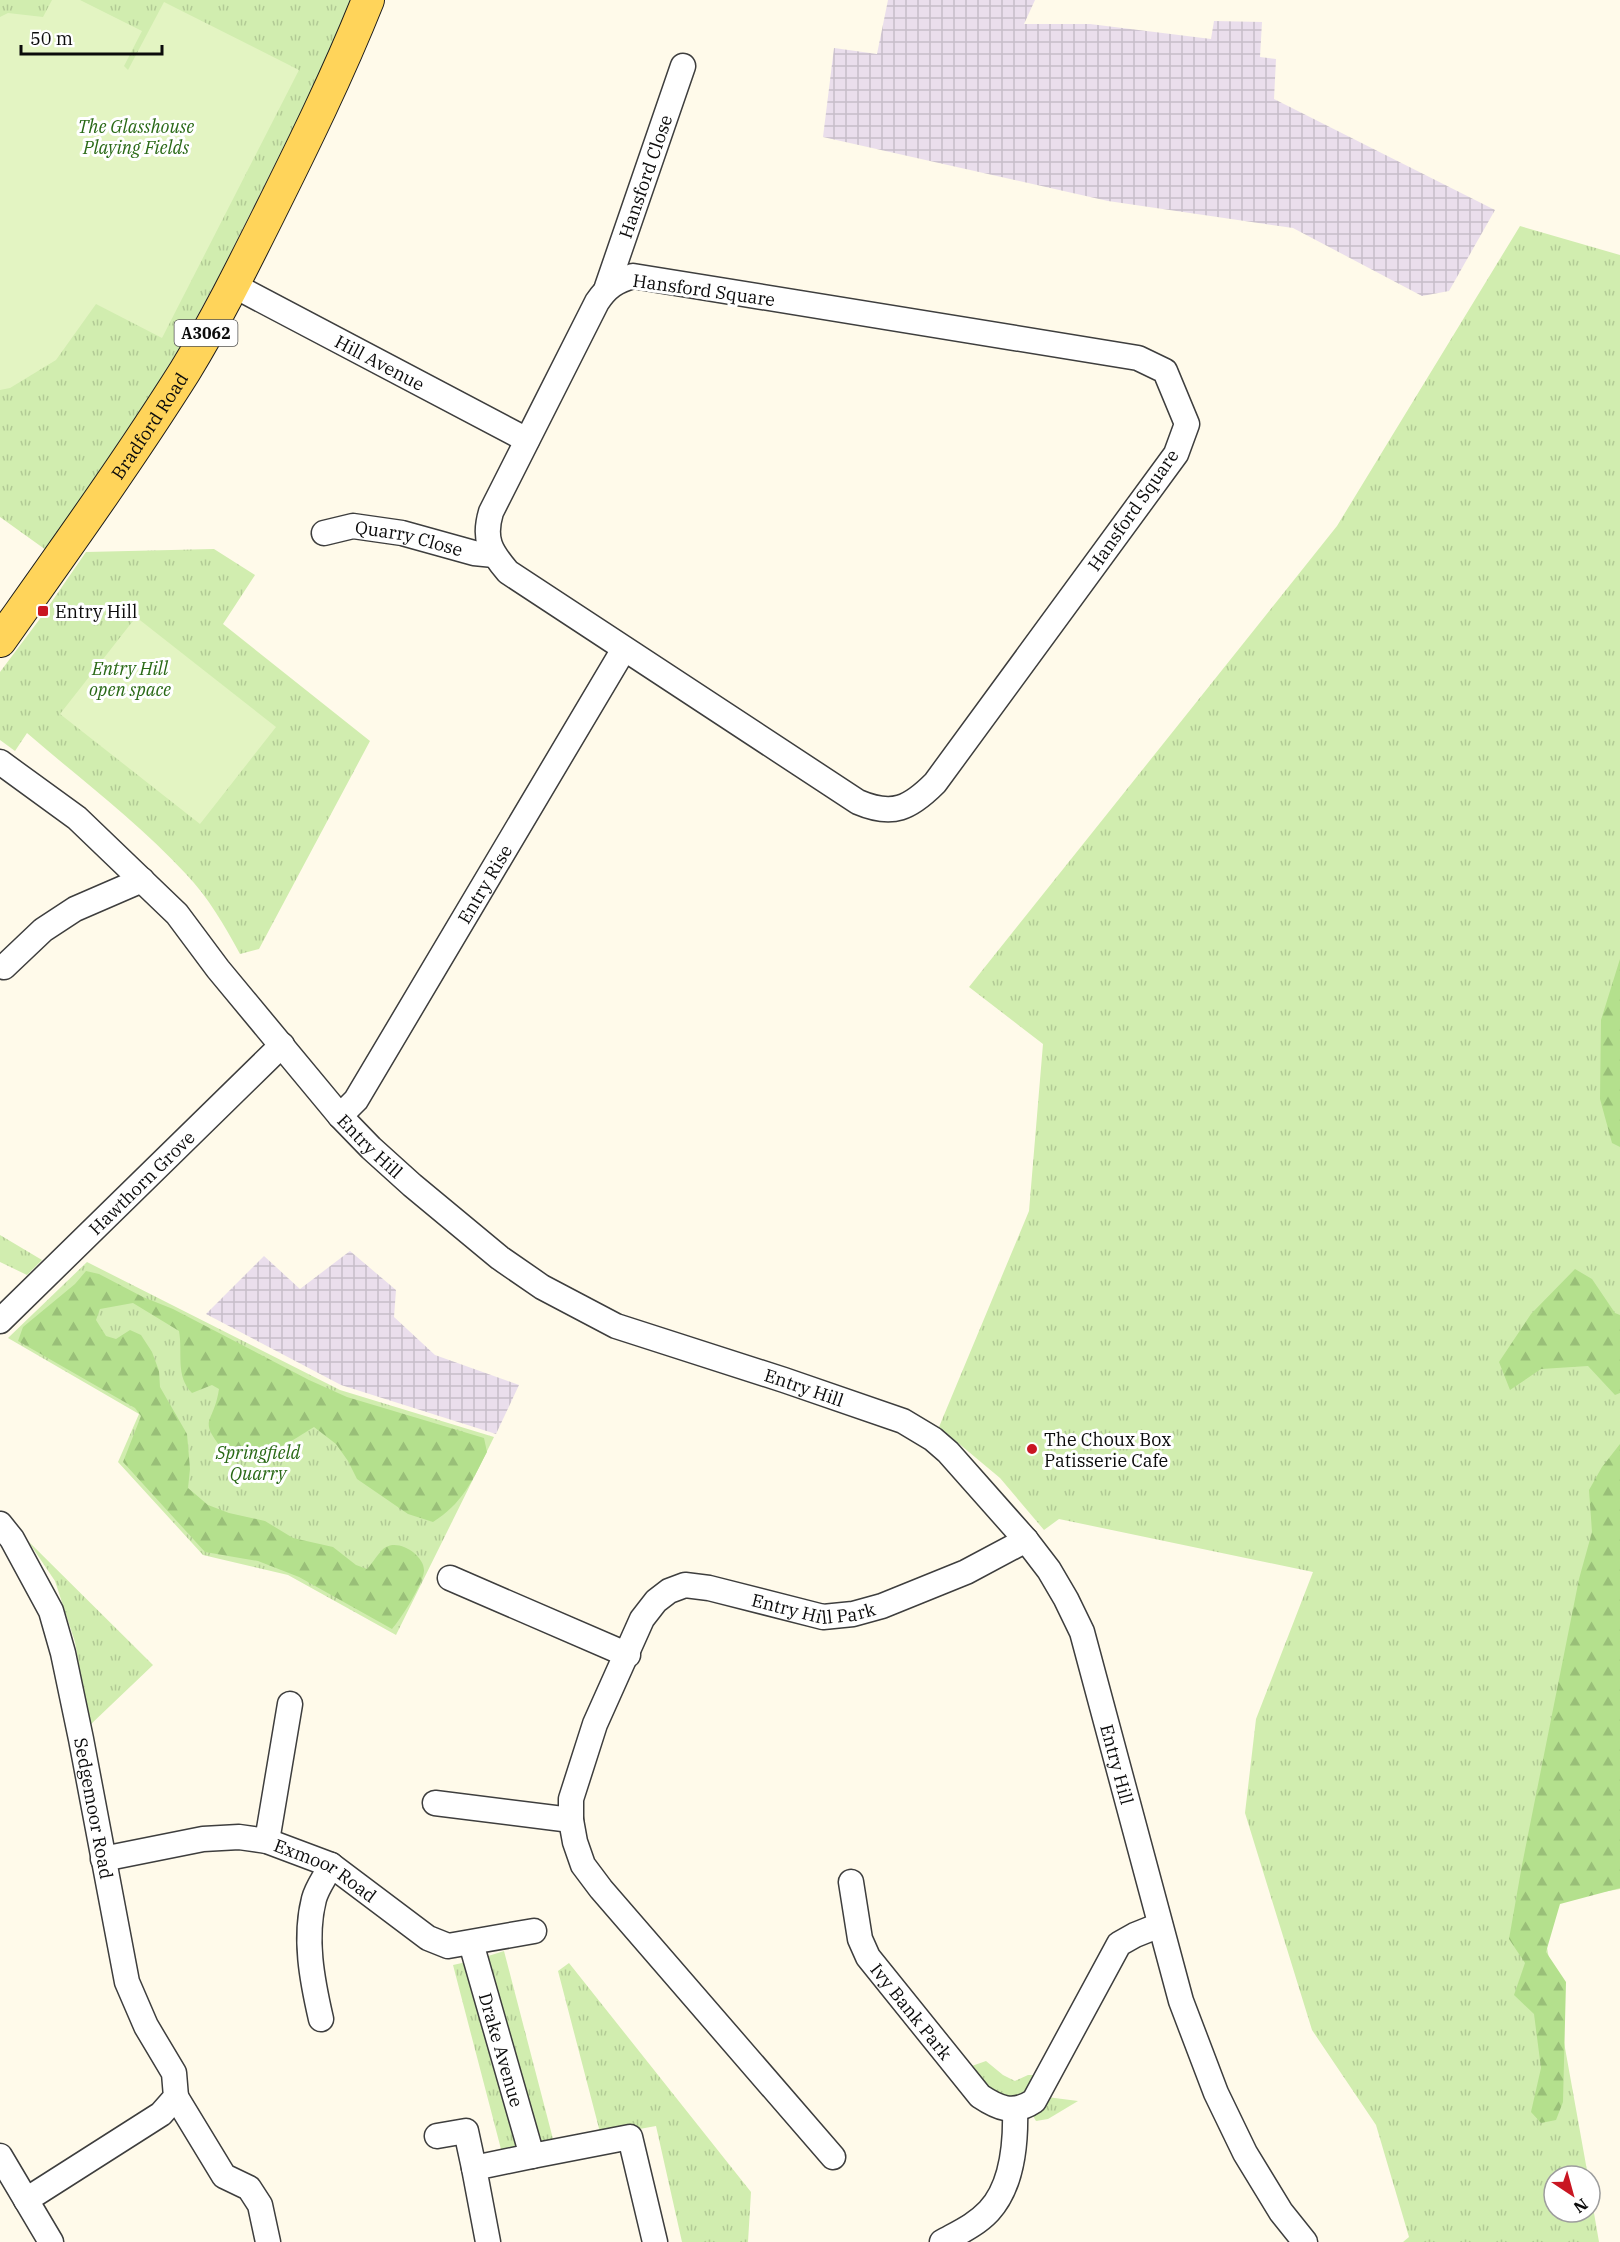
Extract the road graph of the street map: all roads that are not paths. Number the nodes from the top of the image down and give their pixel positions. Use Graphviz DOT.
graph roads {
  1 [pos="369,0"];
  2 [pos="683,66"];
  3 [pos="233,285"];
  4 [pos="607,287"];
  5 [pos="527,440"];
  6 [pos="324,533"];
  7 [pos="494,555"];
  8 [pos="0,641"];
  9 [pos="624,649"];
  10 [pos="0,762"];
  11 [pos="142,880"];
  12 [pos="4,967"];
  13 [pos="282,1045"];
  14 [pos="340,1116"];
  15 [pos="0,1321"];
  16 [pos="0,1524"];
  17 [pos="1026,1540"];
  18 [pos="450,1578"];
  19 [pos="627,1655"];
  20 [pos="290,1704"];
  21 [pos="435,1803"];
  22 [pos="571,1820"];
  23 [pos="267,1841"];
  24 [pos="103,1858"];
  25 [pos="331,1865"];
  26 [pos="851,1882"];
  27 [pos="1160,1925"];
  28 [pos="534,1931"];
  29 [pos="471,1943"];
  30 [pos="321,2019"];
  31 [pos="176,2097"];
  32 [pos="1015,2109"];
  33 [pos="437,2136"];
  34 [pos="0,2156"];
  35 [pos="532,2156"];
  36 [pos="833,2157"];
  37 [pos="474,2168"];
  38 [pos="26,2200"];
  39 [pos="973,2235"];
  40 [pos="51,2242"];
  41 [pos="268,2242"];
  42 [pos="488,2242"];
  43 [pos="655,2242"];
  44 [pos="942,2242"];
  45 [pos="1305,2242"];
  1 -- 3 [label="main road, Bradford Road / A3062"];
  2 -- 4 [label="street, Hansford Close"];
  3 -- 5 [label="street, Hill Avenue"];
  3 -- 8 [label="main road, Bradford Road / A3062"];
  4 -- 5 [label="street, Hansford Square"];
  4 -- 9 [label="street, Hansford Square"];
  5 -- 7 [label="street, Hansford Square"];
  6 -- 7 [label="street, Quarry Close"];
  7 -- 9 [label="street, Hansford Square"];
  9 -- 14 [label="street, Entry Rise"];
  10 -- 11 [label="street, Entry Hill"];
  11 -- 12 [label="street"];
  11 -- 13 [label="street, Entry Hill"];
  13 -- 14 [label="street, Entry Hill"];
  13 -- 15 [label="street, Hawthorn Grove"];
  14 -- 17 [label="street, Entry Hill"];
  16 -- 24 [label="street, Sedgemoor Road"];
  17 -- 19 [label="street, Entry Hill Park"];
  17 -- 27 [label="street, Entry Hill"];
  18 -- 19 [label="street"];
  19 -- 22 [label="street, Entry Hill Park"];
  20 -- 23 [label="street"];
  21 -- 22 [label="street"];
  22 -- 36 [label="street, Entry Hill Park"];
  23 -- 24 [label="street, Exmoor Road"];
  23 -- 25 [label="street, Exmoor Road"];
  24 -- 31 [label="street, Sedgemoor Road"];
  25 -- 29 [label="street, Exmoor Road"];
  25 -- 30 [label="street"];
  26 -- 32 [label="street, Ivy Bank Park"];
  27 -- 32 [label="street"];
  27 -- 45 [label="street, Entry Hill"];
  28 -- 29 [label="street, Exmoor Road"];
  29 -- 35 [label="street, Drake Avenue"];
  31 -- 38 [label="street"];
  31 -- 41 [label="street, Sedgemoor Road"];
  32 -- 39 [label="street"];
  33 -- 37 [label="street"];
  34 -- 38 [label="street"];
  35 -- 37 [label="street"];
  35 -- 43 [label="street"];
  37 -- 42 [label="street"];
  38 -- 40 [label="street"];
  39 -- 44 [label="street"];
}
